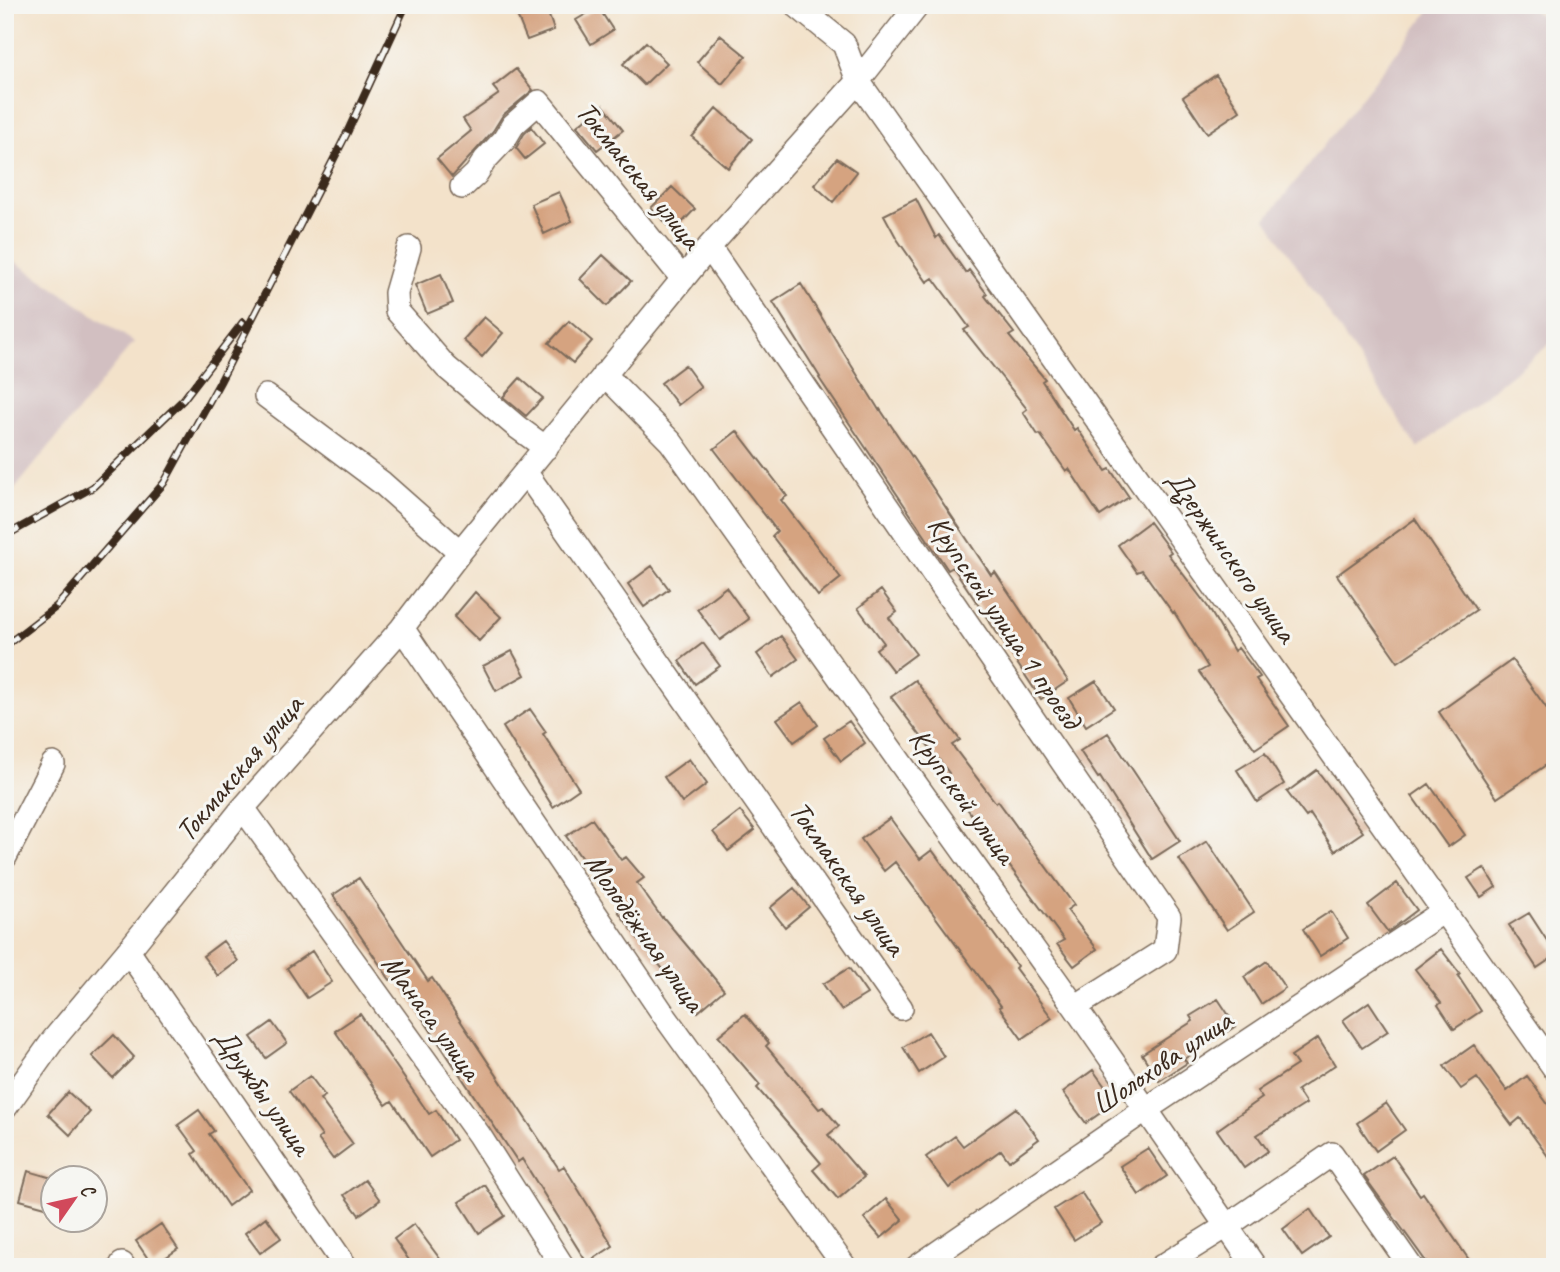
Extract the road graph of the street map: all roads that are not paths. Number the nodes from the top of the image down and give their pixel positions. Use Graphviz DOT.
graph roads {
  1 [pos="796,5"];
  2 [pos="918,5"];
  3 [pos="858,80"];
  4 [pos="463,187"];
  5 [pos="709,247"];
  6 [pos="409,248"];
  7 [pos="683,279"];
  8 [pos="604,374"];
  9 [pos="266,396"];
  10 [pos="546,448"];
  11 [pos="526,473"];
  12 [pos="460,552"];
  13 [pos="401,628"];
  14 [pos="53,764"];
  15 [pos="243,808"];
  16 [pos="5,857"];
  17 [pos="1444,911"];
  18 [pos="128,951"];
  19 [pos="1074,1007"];
  20 [pos="901,1008"];
  21 [pos="1555,1069"];
  22 [pos="5,1108"];
  23 [pos="1145,1110"];
  24 [pos="1227,1226"];
  25 [pos="346,1267"];
  26 [pos="563,1267"];
  27 [pos="845,1267"];
  28 [pos="917,1267"];
  29 [pos="1161,1267"];
  30 [pos="1255,1267"];
  31 [pos="1410,1267"];
  1 -- 3 [label="street"];
  2 -- 3 [label="street, Токмакская улица"];
  3 -- 5 [label="street, Токмакская улица"];
  3 -- 17 [label="street, Дзержинского улица"];
  4 -- 7 [label="street, Токмакская улица"];
  5 -- 7 [label="street, Токмакская улица"];
  5 -- 19 [label="street, Крупской улица 1 проезд"];
  6 -- 10 [label="street"];
  7 -- 8 [label="street, Токмакская улица"];
  8 -- 10 [label="street, Токмакская улица"];
  8 -- 19 [label="street, Крупской улица"];
  9 -- 12 [label="street"];
  10 -- 11 [label="street, Токмакская улица"];
  11 -- 12 [label="street, Токмакская улица"];
  11 -- 20 [label="street, Токмакская улица"];
  12 -- 13 [label="street, Токмакская улица"];
  13 -- 15 [label="street, Токмакская улица"];
  13 -- 27 [label="street, Молодёжная улица"];
  14 -- 16 [label="street"];
  15 -- 18 [label="street, Токмакская улица"];
  15 -- 26 [label="street, Манаса улица"];
  17 -- 21 [label="street, Дзержинского улица"];
  17 -- 23 [label="street, Шолохова улица"];
  18 -- 22 [label="street, Токмакская улица"];
  18 -- 25 [label="street, Дружбы улица"];
  19 -- 23 [label="street, Крупской улица"];
  23 -- 24 [label="street, Крупской улица"];
  23 -- 28 [label="street, Шолохова улица"];
  24 -- 29 [label="street"];
  24 -- 30 [label="street, Крупской улица"];
  24 -- 31 [label="street"];
}
